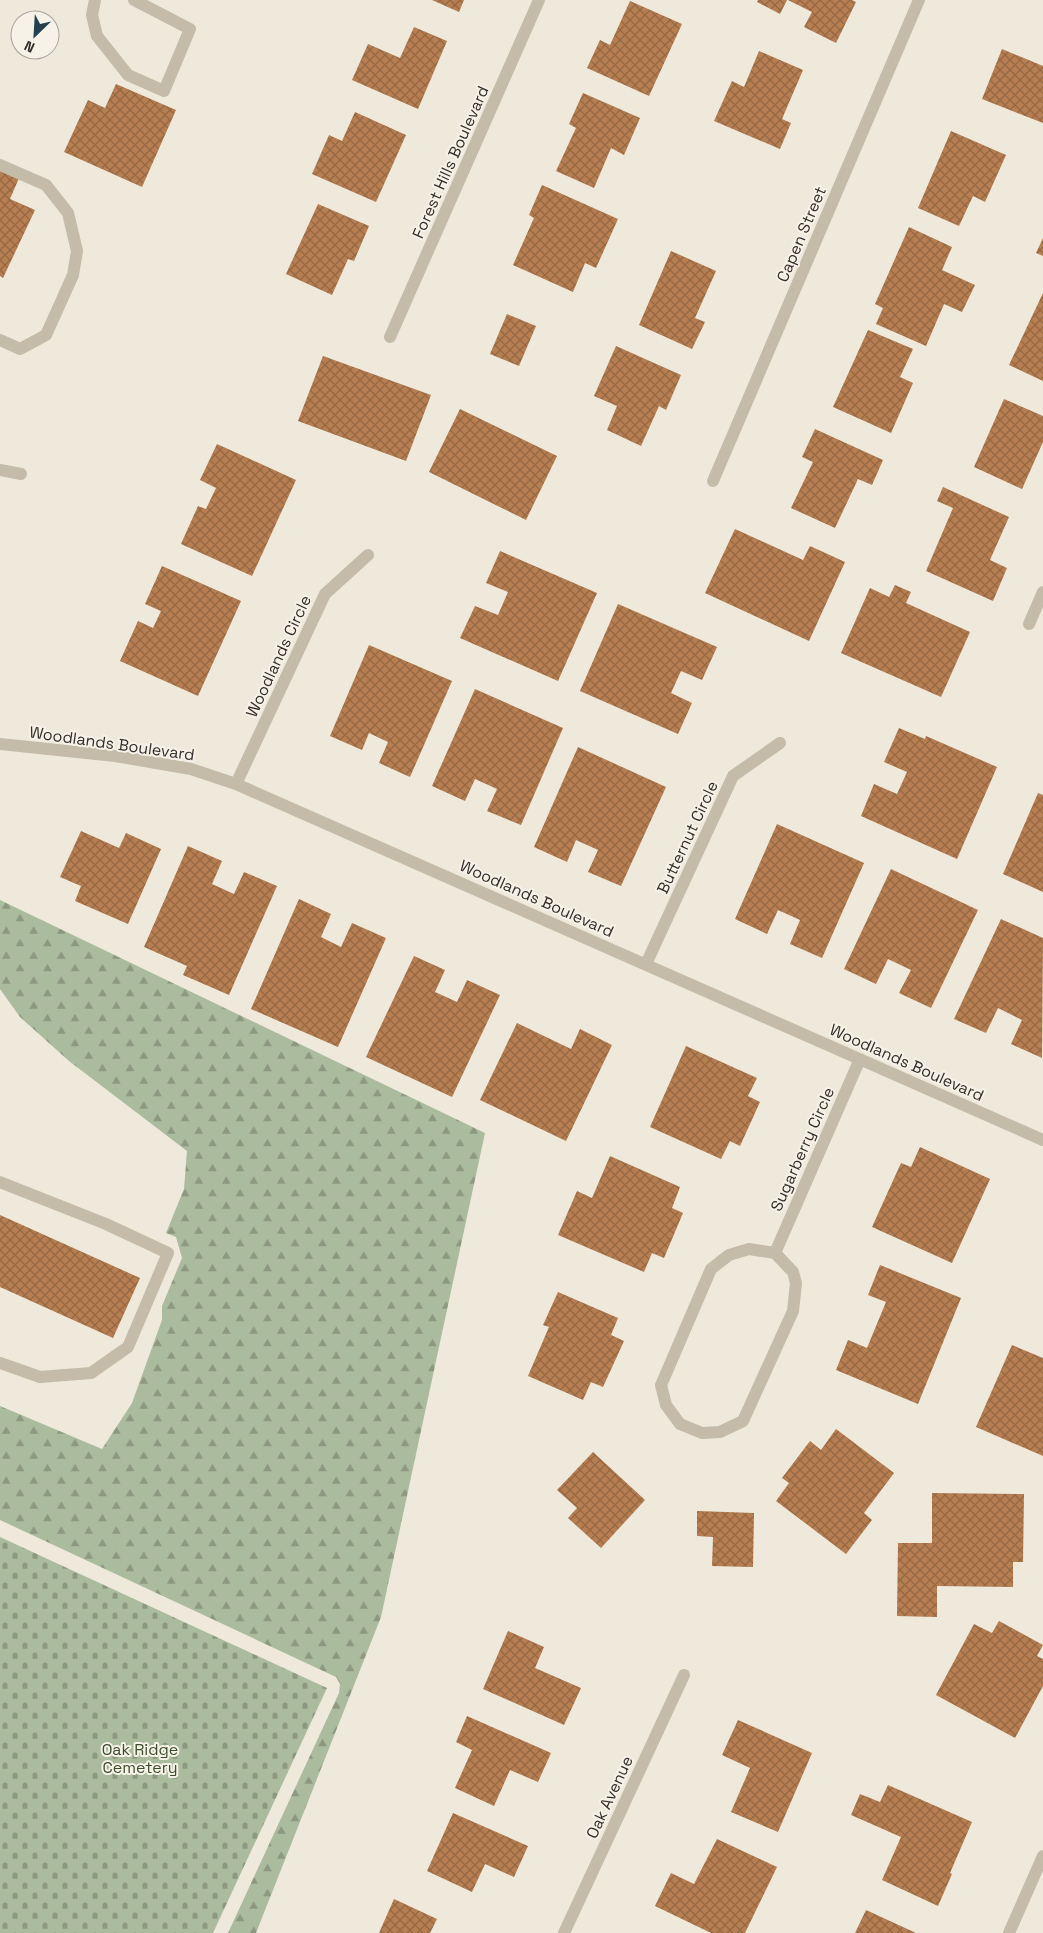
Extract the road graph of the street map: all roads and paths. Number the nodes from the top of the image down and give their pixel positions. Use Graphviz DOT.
graph roads {
  1 [pos="95,0"];
  2 [pos="134,0"];
  3 [pos="539,0"];
  4 [pos="920,0"];
  5 [pos="0,164"];
  6 [pos="390,337"];
  7 [pos="0,340"];
  8 [pos="0,470"];
  9 [pos="21,474"];
  10 [pos="713,481"];
  11 [pos="368,555"];
  12 [pos="1043,592"];
  13 [pos="1029,624"];
  14 [pos="780,743"];
  15 [pos="0,744"];
  16 [pos="236,784"];
  17 [pos="646,964"];
  18 [pos="860,1059"];
  19 [pos="1043,1140"];
  20 [pos="0,1182"];
  21 [pos="775,1253"];
  22 [pos="0,1363"];
  23 [pos="684,1675"];
  24 [pos="1043,1856"];
  25 [pos="564,1933"];
  26 [pos="1009,1933"];
  1 -- 2 [label="street"];
  3 -- 6 [label="street, Forest Hills Boulevard"];
  4 -- 10 [label="street, Capen Street"];
  5 -- 7 [label="street"];
  8 -- 9 [label="street"];
  11 -- 16 [label="street, Woodlands Circle"];
  12 -- 13 [label="street"];
  14 -- 17 [label="street, Butternut Circle"];
  15 -- 16 [label="street, Woodlands Boulevard"];
  16 -- 17 [label="street, Woodlands Boulevard"];
  17 -- 18 [label="street, Woodlands Boulevard"];
  18 -- 19 [label="street, Woodlands Boulevard"];
  18 -- 21 [label="street, Sugarberry Circle"];
  20 -- 22 [label="street"];
  21 -- 21 [label="street"];
  23 -- 25 [label="street, Oak Avenue"];
  24 -- 26 [label="street"];
}
